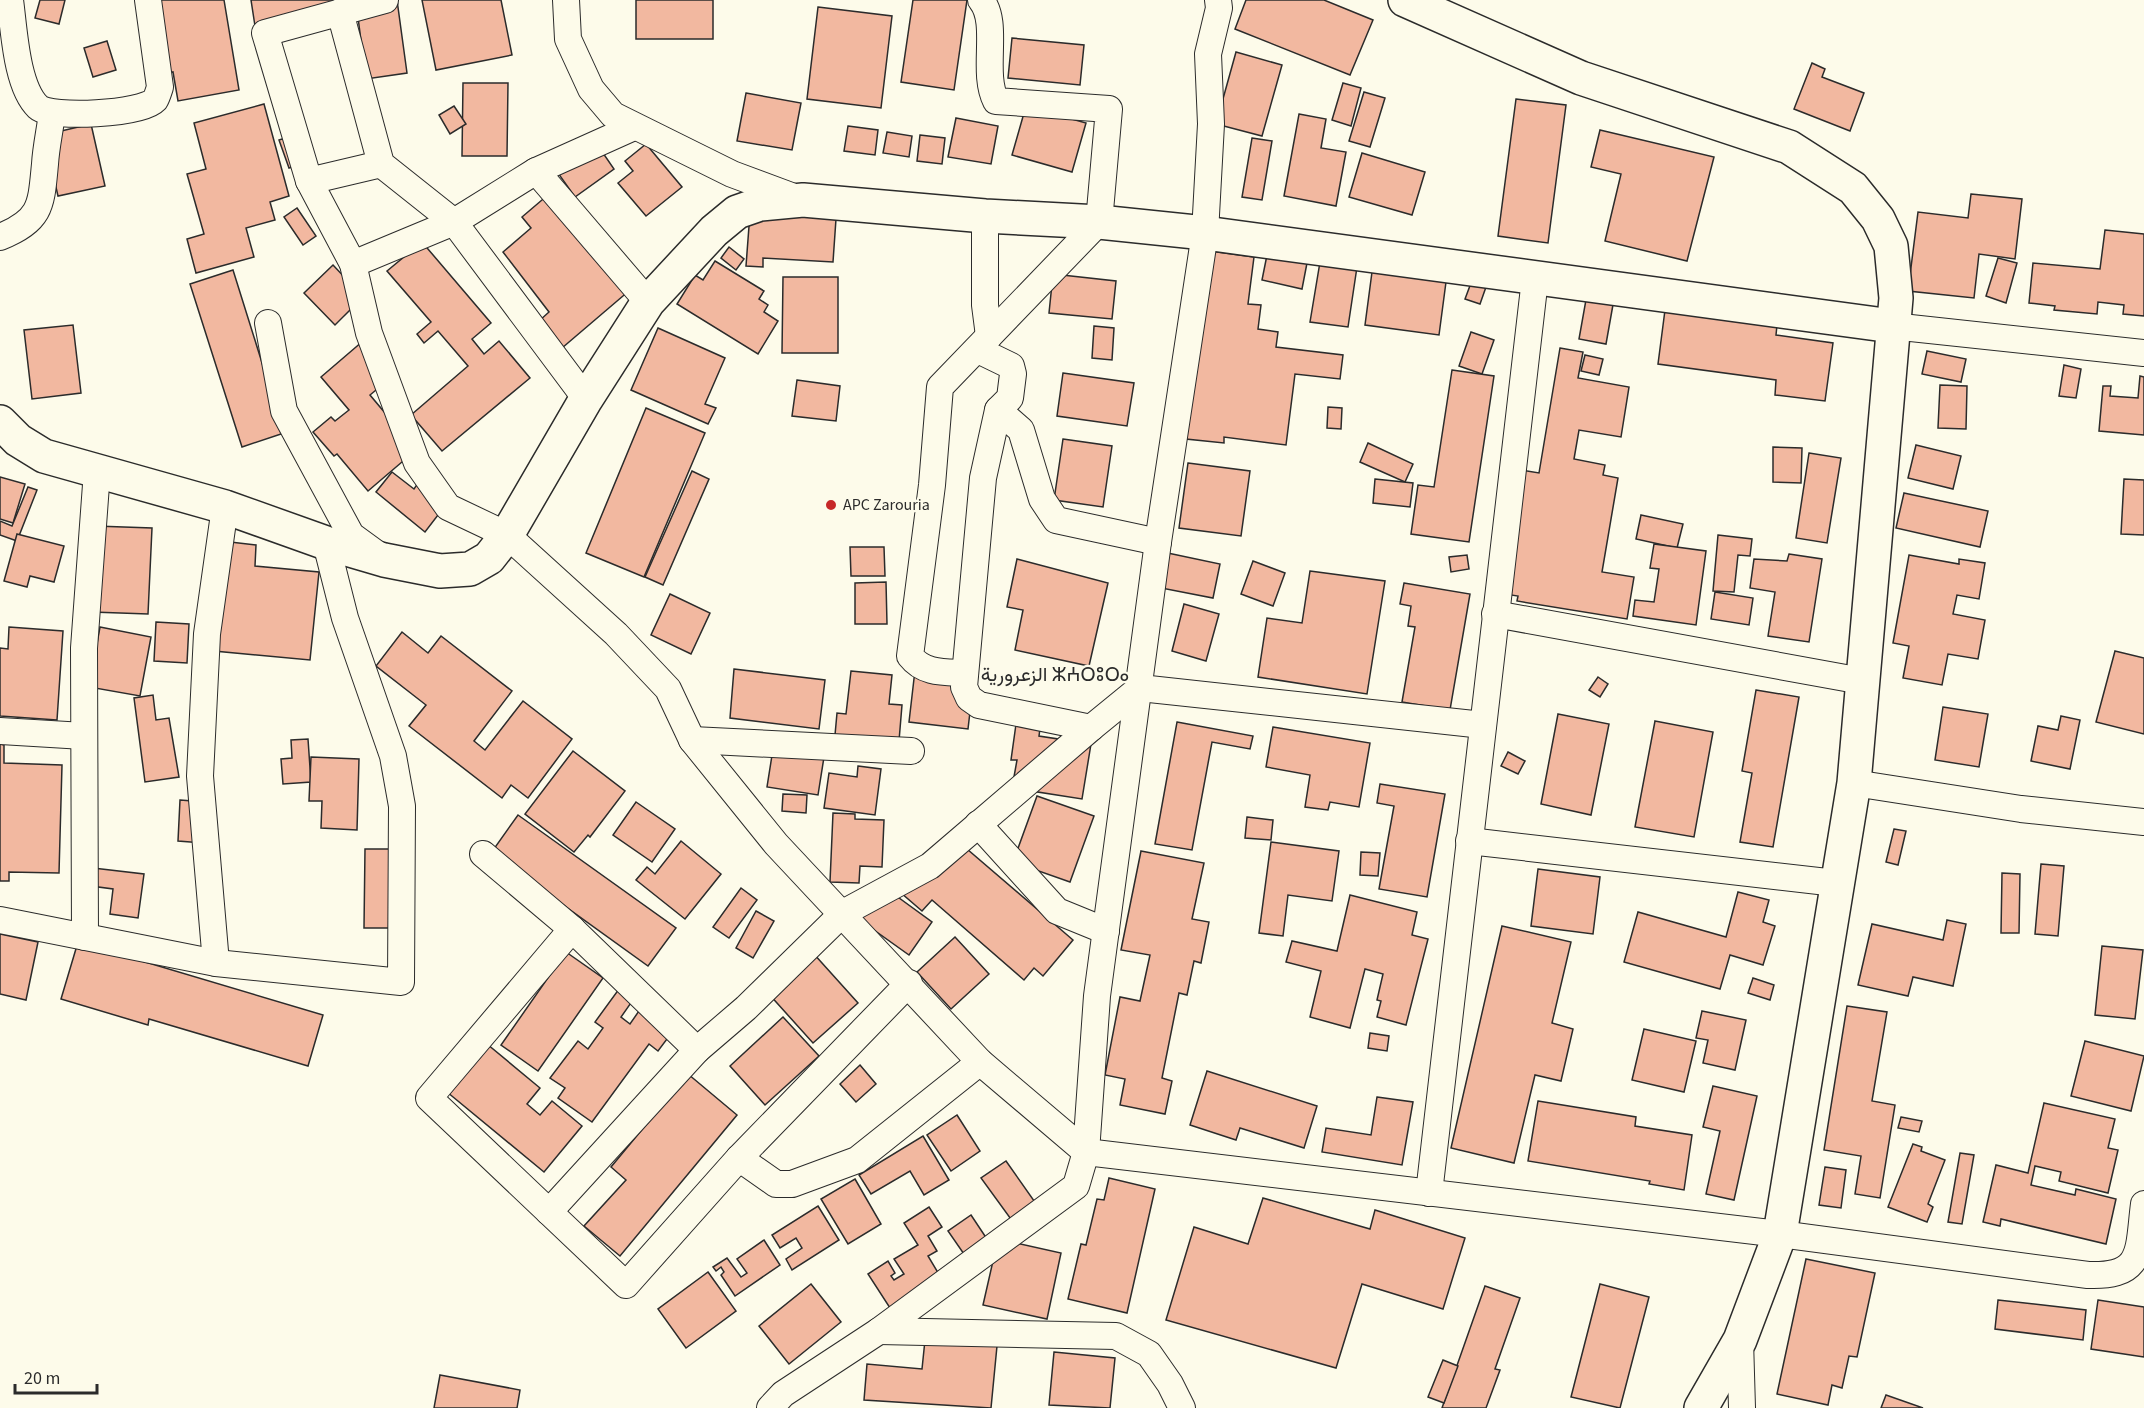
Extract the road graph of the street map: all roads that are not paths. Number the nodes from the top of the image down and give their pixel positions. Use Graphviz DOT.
graph roads {
  1 [pos="10,0"];
  2 [pos="148,0"];
  3 [pos="385,0"];
  4 [pos="566,0"];
  5 [pos="981,0"];
  6 [pos="1218,0"];
  7 [pos="1405,0"];
  8 [pos="340,12"];
  9 [pos="52,113"];
  10 [pos="633,127"];
  11 [pos="381,164"];
  12 [pos="536,171"];
  13 [pos="309,181"];
  14 [pos="803,200"];
  15 [pos="985,216"];
  16 [pos="454,222"];
  17 [pos="1099,222"];
  18 [pos="1205,233"];
  19 [pos="0,237"];
  20 [pos="353,264"];
  21 [pos="1535,279"];
  22 [pos="648,302"];
  23 [pos="268,323"];
  24 [pos="1892,326"];
  25 [pos="983,343"];
  26 [pos="2144,353"];
  27 [pos="586,399"];
  28 [pos="998,410"];
  29 [pos="0,422"];
  30 [pos="98,471"];
  31 [pos="225,507"];
  32 [pos="507,535"];
  33 [pos="1158,542"];
  34 [pos="326,543"];
  35 [pos="384,560"];
  36 [pos="1495,614"];
  37 [pos="965,673"];
  38 [pos="1862,681"];
  39 [pos="1140,688"];
  40 [pos="1483,725"];
  41 [pos="1091,728"];
  42 [pos="0,731"];
  43 [pos="84,736"];
  44 [pos="692,740"];
  45 [pos="911,750"];
  46 [pos="1854,783"];
  47 [pos="2144,822"];
  48 [pos="978,824"];
  49 [pos="1469,841"];
  50 [pos="483,854"];
  51 [pos="1836,883"];
  52 [pos="843,914"];
  53 [pos="0,920"];
  54 [pos="572,929"];
  55 [pos="1106,932"];
  56 [pos="85,937"];
  57 [pos="216,963"];
  58 [pos="909,983"];
  59 [pos="697,1050"];
  60 [pos="980,1062"];
  61 [pos="1086,1152"];
  62 [pos="739,1158"];
  63 [pos="1429,1193"];
  64 [pos="2144,1204"];
  65 [pos="549,1212"];
  66 [pos="1779,1233"];
  67 [pos="879,1331"];
  68 [pos="1740,1340"];
  69 [pos="770,1408"];
  70 [pos="1182,1408"];
  71 [pos="1701,1408"];
  72 [pos="1742,1408"];
  1 -- 9 [label="street"];
  2 -- 9 [label="street"];
  3 -- 8 [label="street"];
  4 -- 10 [label="street"];
  5 -- 17 [label="street"];
  6 -- 18 [label="street"];
  7 -- 24 [label="main road"];
  8 -- 11 [label="street"];
  8 -- 13 [label="street"];
  9 -- 19 [label="street"];
  10 -- 12 [label="street"];
  10 -- 14 [label="street"];
  11 -- 13 [label="street"];
  11 -- 16 [label="street"];
  12 -- 16 [label="street"];
  12 -- 22 [label="street"];
  13 -- 20 [label="street"];
  14 -- 15 [label="main road"];
  14 -- 22 [label="main road"];
  15 -- 17 [label="main road"];
  15 -- 25 [label="street"];
  16 -- 20 [label="street"];
  16 -- 27 [label="street"];
  17 -- 18 [label="main road"];
  17 -- 25 [label="street"];
  18 -- 21 [label="main road"];
  18 -- 33 [label="street"];
  20 -- 32 [label="street"];
  21 -- 24 [label="main road"];
  21 -- 36 [label="street"];
  22 -- 27 [label="main road"];
  23 -- 35 [label="street"];
  24 -- 26 [label="street"];
  24 -- 38 [label="main road"];
  25 -- 28 [label="street"];
  25 -- 37 [label="street"];
  27 -- 32 [label="main road"];
  28 -- 33 [label="street"];
  28 -- 37 [label="street"];
  29 -- 30 [label="main road"];
  30 -- 31 [label="main road"];
  30 -- 43 [label="street"];
  31 -- 34 [label="main road"];
  31 -- 57 [label="street"];
  32 -- 35 [label="main road"];
  32 -- 44 [label="street"];
  33 -- 39 [label="street"];
  34 -- 35 [label="main road"];
  34 -- 57 [label="street"];
  36 -- 38 [label="street"];
  36 -- 40 [label="street"];
  37 -- 41 [label="street"];
  38 -- 46 [label="main road"];
  39 -- 40 [label="street"];
  39 -- 41 [label="street"];
  39 -- 55 [label="street"];
  40 -- 49 [label="street"];
  41 -- 48 [label="street"];
  42 -- 43 [label="street"];
  43 -- 56 [label="street"];
  44 -- 45 [label="street"];
  44 -- 52 [label="street"];
  46 -- 47 [label="street"];
  46 -- 51 [label="main road"];
  48 -- 52 [label="street"];
  48 -- 55 [label="street"];
  49 -- 51 [label="street"];
  49 -- 63 [label="street"];
  50 -- 54 [label="street"];
  51 -- 66 [label="main road"];
  52 -- 58 [label="street"];
  52 -- 59 [label="street"];
  53 -- 56 [label="street"];
  54 -- 59 [label="street"];
  54 -- 65 [label="street"];
  55 -- 61 [label="street"];
  56 -- 57 [label="street"];
  58 -- 60 [label="street"];
  58 -- 62 [label="street"];
  59 -- 65 [label="street"];
  60 -- 61 [label="street"];
  60 -- 62 [label="street"];
  61 -- 63 [label="street"];
  61 -- 67 [label="street"];
  62 -- 65 [label="street"];
  63 -- 66 [label="street"];
  64 -- 66 [label="street"];
  66 -- 68 [label="main road"];
  67 -- 69 [label="street"];
  67 -- 70 [label="street"];
  68 -- 71 [label="main road"];
  68 -- 72 [label="street"];
}
